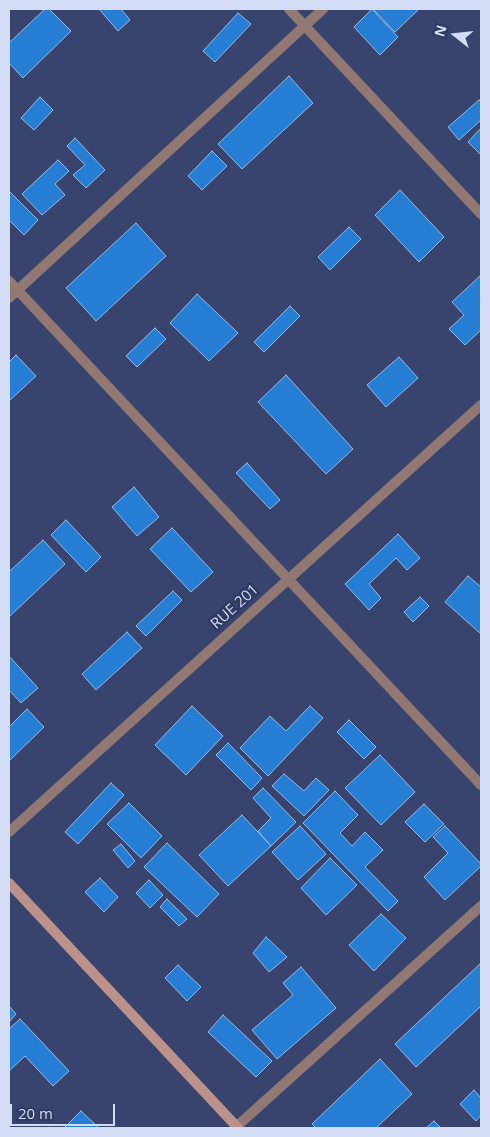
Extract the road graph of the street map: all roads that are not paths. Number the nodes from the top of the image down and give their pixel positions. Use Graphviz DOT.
graph roads {
  1 [pos="290,9"];
  2 [pos="323,9"];
  3 [pos="305,26"];
  4 [pos="481,214"];
  5 [pos="9,281"];
  6 [pos="17,290"];
  7 [pos="9,298"];
  8 [pos="481,405"];
  9 [pos="288,580"];
  10 [pos="481,785"];
  11 [pos="9,832"];
  12 [pos="9,883"];
  13 [pos="481,906"];
  14 [pos="237,1128"];
  1 -- 3 [label="street"];
  2 -- 3 [label="street"];
  3 -- 4 [label="street"];
  3 -- 6 [label="street"];
  5 -- 6 [label="street"];
  6 -- 7 [label="street"];
  6 -- 9 [label="street"];
  8 -- 9 [label="street, RUE 201"];
  9 -- 10 [label="street"];
  9 -- 11 [label="street, RUE 201"];
  12 -- 14 [label="street"];
  13 -- 14 [label="street"];
}
